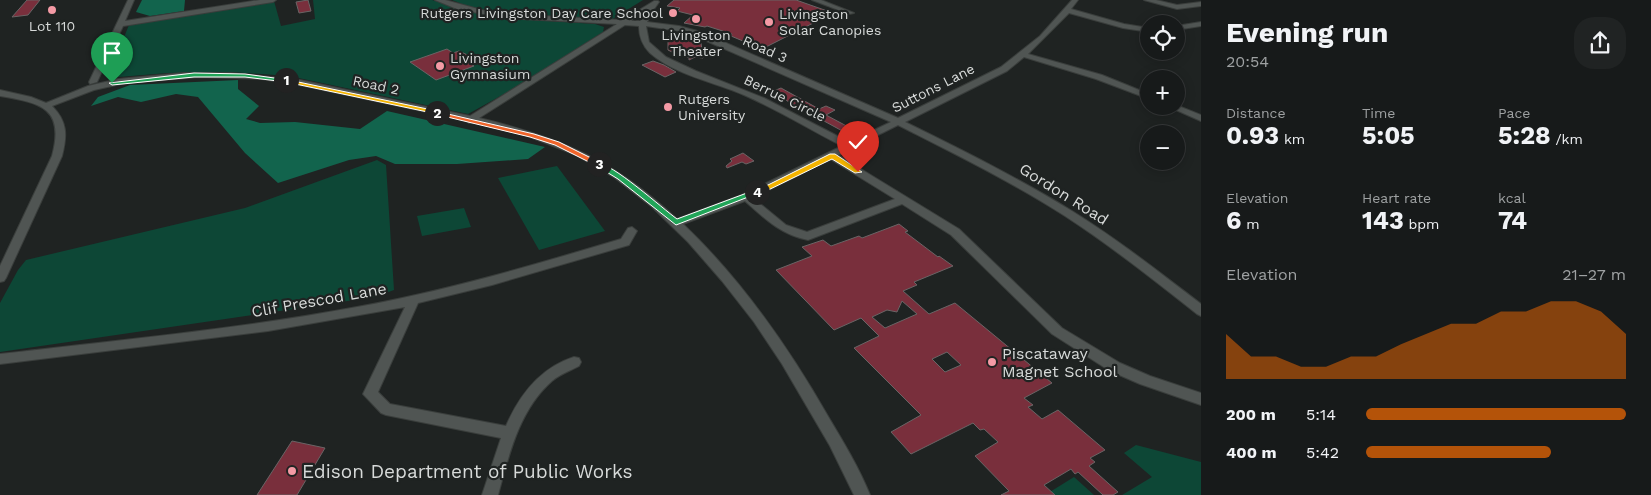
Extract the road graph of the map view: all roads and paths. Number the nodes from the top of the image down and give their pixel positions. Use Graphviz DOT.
graph roads {
  1 [pos="131,0"];
  2 [pos="274,0"];
  3 [pos="438,0"];
  4 [pos="815,0"];
  5 [pos="1075,0"];
  6 [pos="1147,0"];
  7 [pos="658,1"];
  8 [pos="1201,4"];
  9 [pos="1067,10"];
  10 [pos="851,13"];
  11 [pos="623,22"];
  12 [pos="642,23"];
  13 [pos="120,24"];
  14 [pos="1201,24"];
  15 [pos="1185,27"];
  16 [pos="1140,29"];
  17 [pos="1024,55"];
  18 [pos="93,82"];
  19 [pos="0,92"];
  20 [pos="1140,93"];
  21 [pos="46,106"];
  22 [pos="1185,112"];
  23 [pos="1201,118"];
  24 [pos="470,120"];
  25 [pos="899,122"];
  26 [pos="850,146"];
  27 [pos="832,156"];
  28 [pos="746,198"];
  29 [pos="903,200"];
  30 [pos="676,223"];
  31 [pos="632,231"];
  32 [pos="0,278"];
  33 [pos="414,299"];
  34 [pos="1201,310"];
  35 [pos="0,359"];
  36 [pos="574,362"];
  37 [pos="1201,399"];
  38 [pos="509,433"];
  39 [pos="490,495"];
  40 [pos="862,495"];
  1 -- 13 [label="street"];
  2 -- 13 [label="street"];
  3 -- 11 [label="street, Road 3"];
  4 -- 10 [label="street"];
  5 -- 9 [label="street, Suttons Lane"];
  6 -- 8 [label="street"];
  7 -- 11 [label="street"];
  7 -- 12 [label="street"];
  9 -- 16 [label="street"];
  9 -- 17 [label="street, Suttons Lane"];
  11 -- 12 [label="street, Road 3"];
  11 -- 24 [label="street"];
  12 -- 25 [label="street, Road 3"];
  12 -- 26 [label="street, Berrue Circle"];
  13 -- 18 [label="street"];
  14 -- 15 [label="street"];
  17 -- 20 [label="street"];
  17 -- 25 [label="street, Suttons Lane"];
  19 -- 21 [label="street"];
  21 -- 24 [label="street, Road 2"];
  21 -- 32 [label="street"];
  22 -- 23 [label="street"];
  24 -- 30 [label="street, Road 2"];
  25 -- 26 [label="street, Suttons Lane"];
  25 -- 34 [label="street, Gordon Road"];
  26 -- 27 [label="street, Suttons Lane"];
  27 -- 28 [label="street, Suttons Lane"];
  27 -- 29 [label="street"];
  28 -- 29 [label="street"];
  28 -- 30 [label="street, Suttons Lane"];
  29 -- 37 [label="street"];
  30 -- 40 [label="street, Road 2"];
  31 -- 33 [label="street, Clif Prescod Lane"];
  33 -- 35 [label="street, Clif Prescod Lane"];
  33 -- 38 [label="street"];
  36 -- 38 [label="street"];
  38 -- 39 [label="street"];
}
